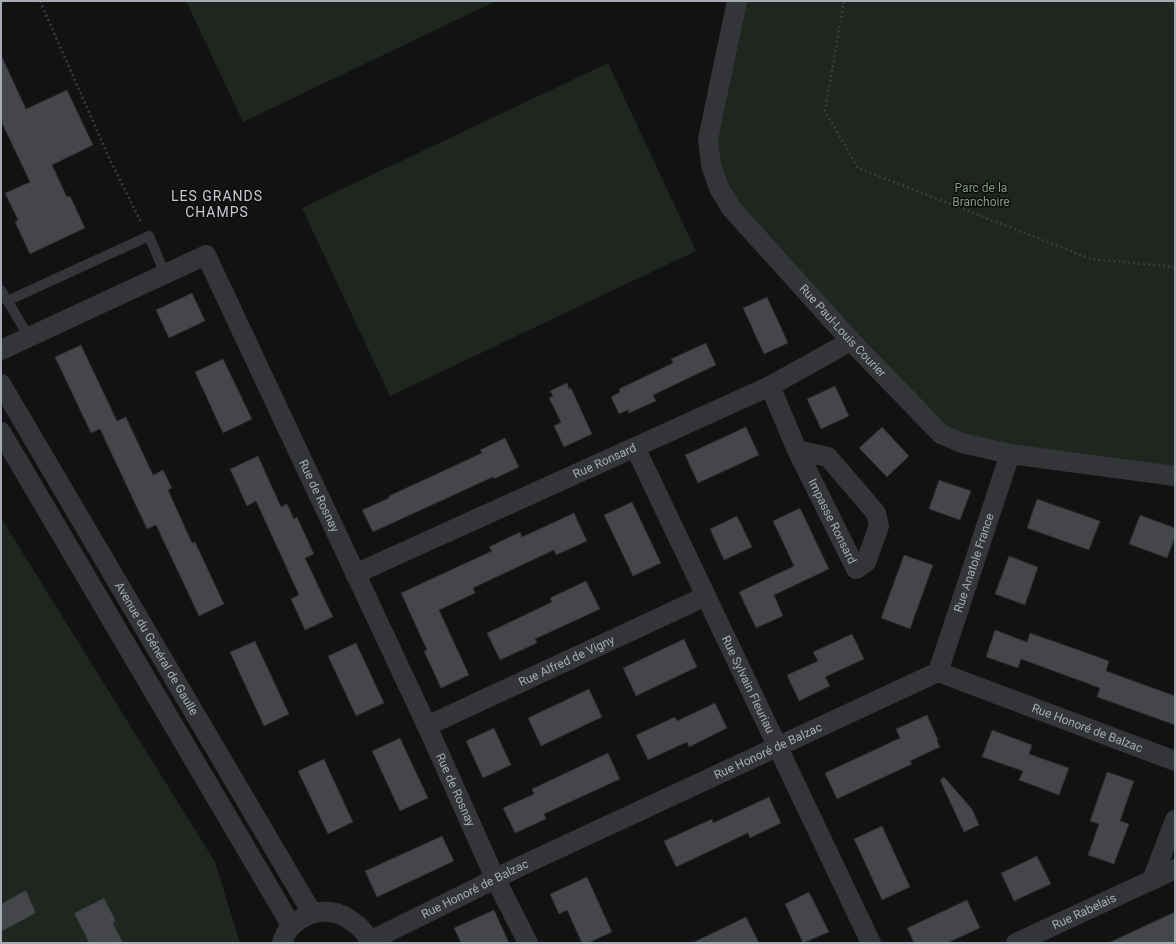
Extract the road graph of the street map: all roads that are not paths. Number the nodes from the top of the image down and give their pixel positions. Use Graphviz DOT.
graph roads {
  1 [pos="736,1"];
  2 [pos="165,274"];
  3 [pos="1,290"];
  4 [pos="7,301"];
  5 [pos="29,337"];
  6 [pos="851,340"];
  7 [pos="1,350"];
  8 [pos="1,384"];
  9 [pos="770,386"];
  10 [pos="1,432"];
  11 [pos="635,447"];
  12 [pos="797,450"];
  13 [pos="1010,454"];
  14 [pos="1175,476"];
  15 [pos="355,574"];
  16 [pos="706,596"];
  17 [pos="938,672"];
  18 [pos="427,726"];
  19 [pos="778,746"];
  20 [pos="1175,761"];
  21 [pos="1175,820"];
  22 [pos="1175,869"];
  23 [pos="495,878"];
  24 [pos="1152,880"];
  25 [pos="312,913"];
  26 [pos="291,925"];
  27 [pos="370,942"];
  28 [pos="282,943"];
  29 [pos="528,943"];
  30 [pos="871,943"];
  31 [pos="1016,943"];
  1 -- 6 [label="street, Rue Paul-Louis Courier"];
  2 -- 4 [label="lane"];
  2 -- 5 [label="street, Rue de Rosnay"];
  2 -- 15 [label="street, Rue de Rosnay"];
  3 -- 4 [label="lane"];
  4 -- 5 [label="lane"];
  5 -- 7 [label="street, Rue de Rosnay"];
  6 -- 9 [label="street, Rue Ronsard"];
  6 -- 13 [label="street, Rue Paul-Louis Courier"];
  8 -- 25 [label="street, Avenue du Général de Gaulle"];
  9 -- 11 [label="street, Rue Ronsard"];
  9 -- 12 [label="street, Impasse Ronsard"];
  10 -- 26 [label="street, Avenue du Général de Gaulle"];
  11 -- 15 [label="street, Rue Ronsard"];
  11 -- 16 [label="street, Rue Sylvain Fleuriau"];
  12 -- 12 [label="street, Impasse Ronsard"];
  13 -- 14 [label="street, Rue Paul-Louis Courier"];
  13 -- 17 [label="street, Rue Anatole France"];
  15 -- 18 [label="street, Rue de Rosnay"];
  16 -- 18 [label="street, Rue Alfred de Vigny"];
  16 -- 19 [label="street, Rue Sylvain Fleuriau"];
  17 -- 19 [label="street, Rue Honoré de Balzac"];
  17 -- 20 [label="street, Rue Honoré de Balzac"];
  18 -- 23 [label="street, Rue de Rosnay"];
  19 -- 23 [label="street, Rue Honoré de Balzac"];
  19 -- 30 [label="street, Rue Sylvain Fleuriau"];
  21 -- 24 [label="street"];
  22 -- 24 [label="street, Rue Rabelais"];
  23 -- 27 [label="street, Rue Honoré de Balzac"];
  23 -- 29 [label="street, Rue de Rosnay"];
  24 -- 31 [label="street, Rue Rabelais"];
  25 -- 26 [label="street"];
  25 -- 27 [label="street"];
  26 -- 28 [label="street"];
}
